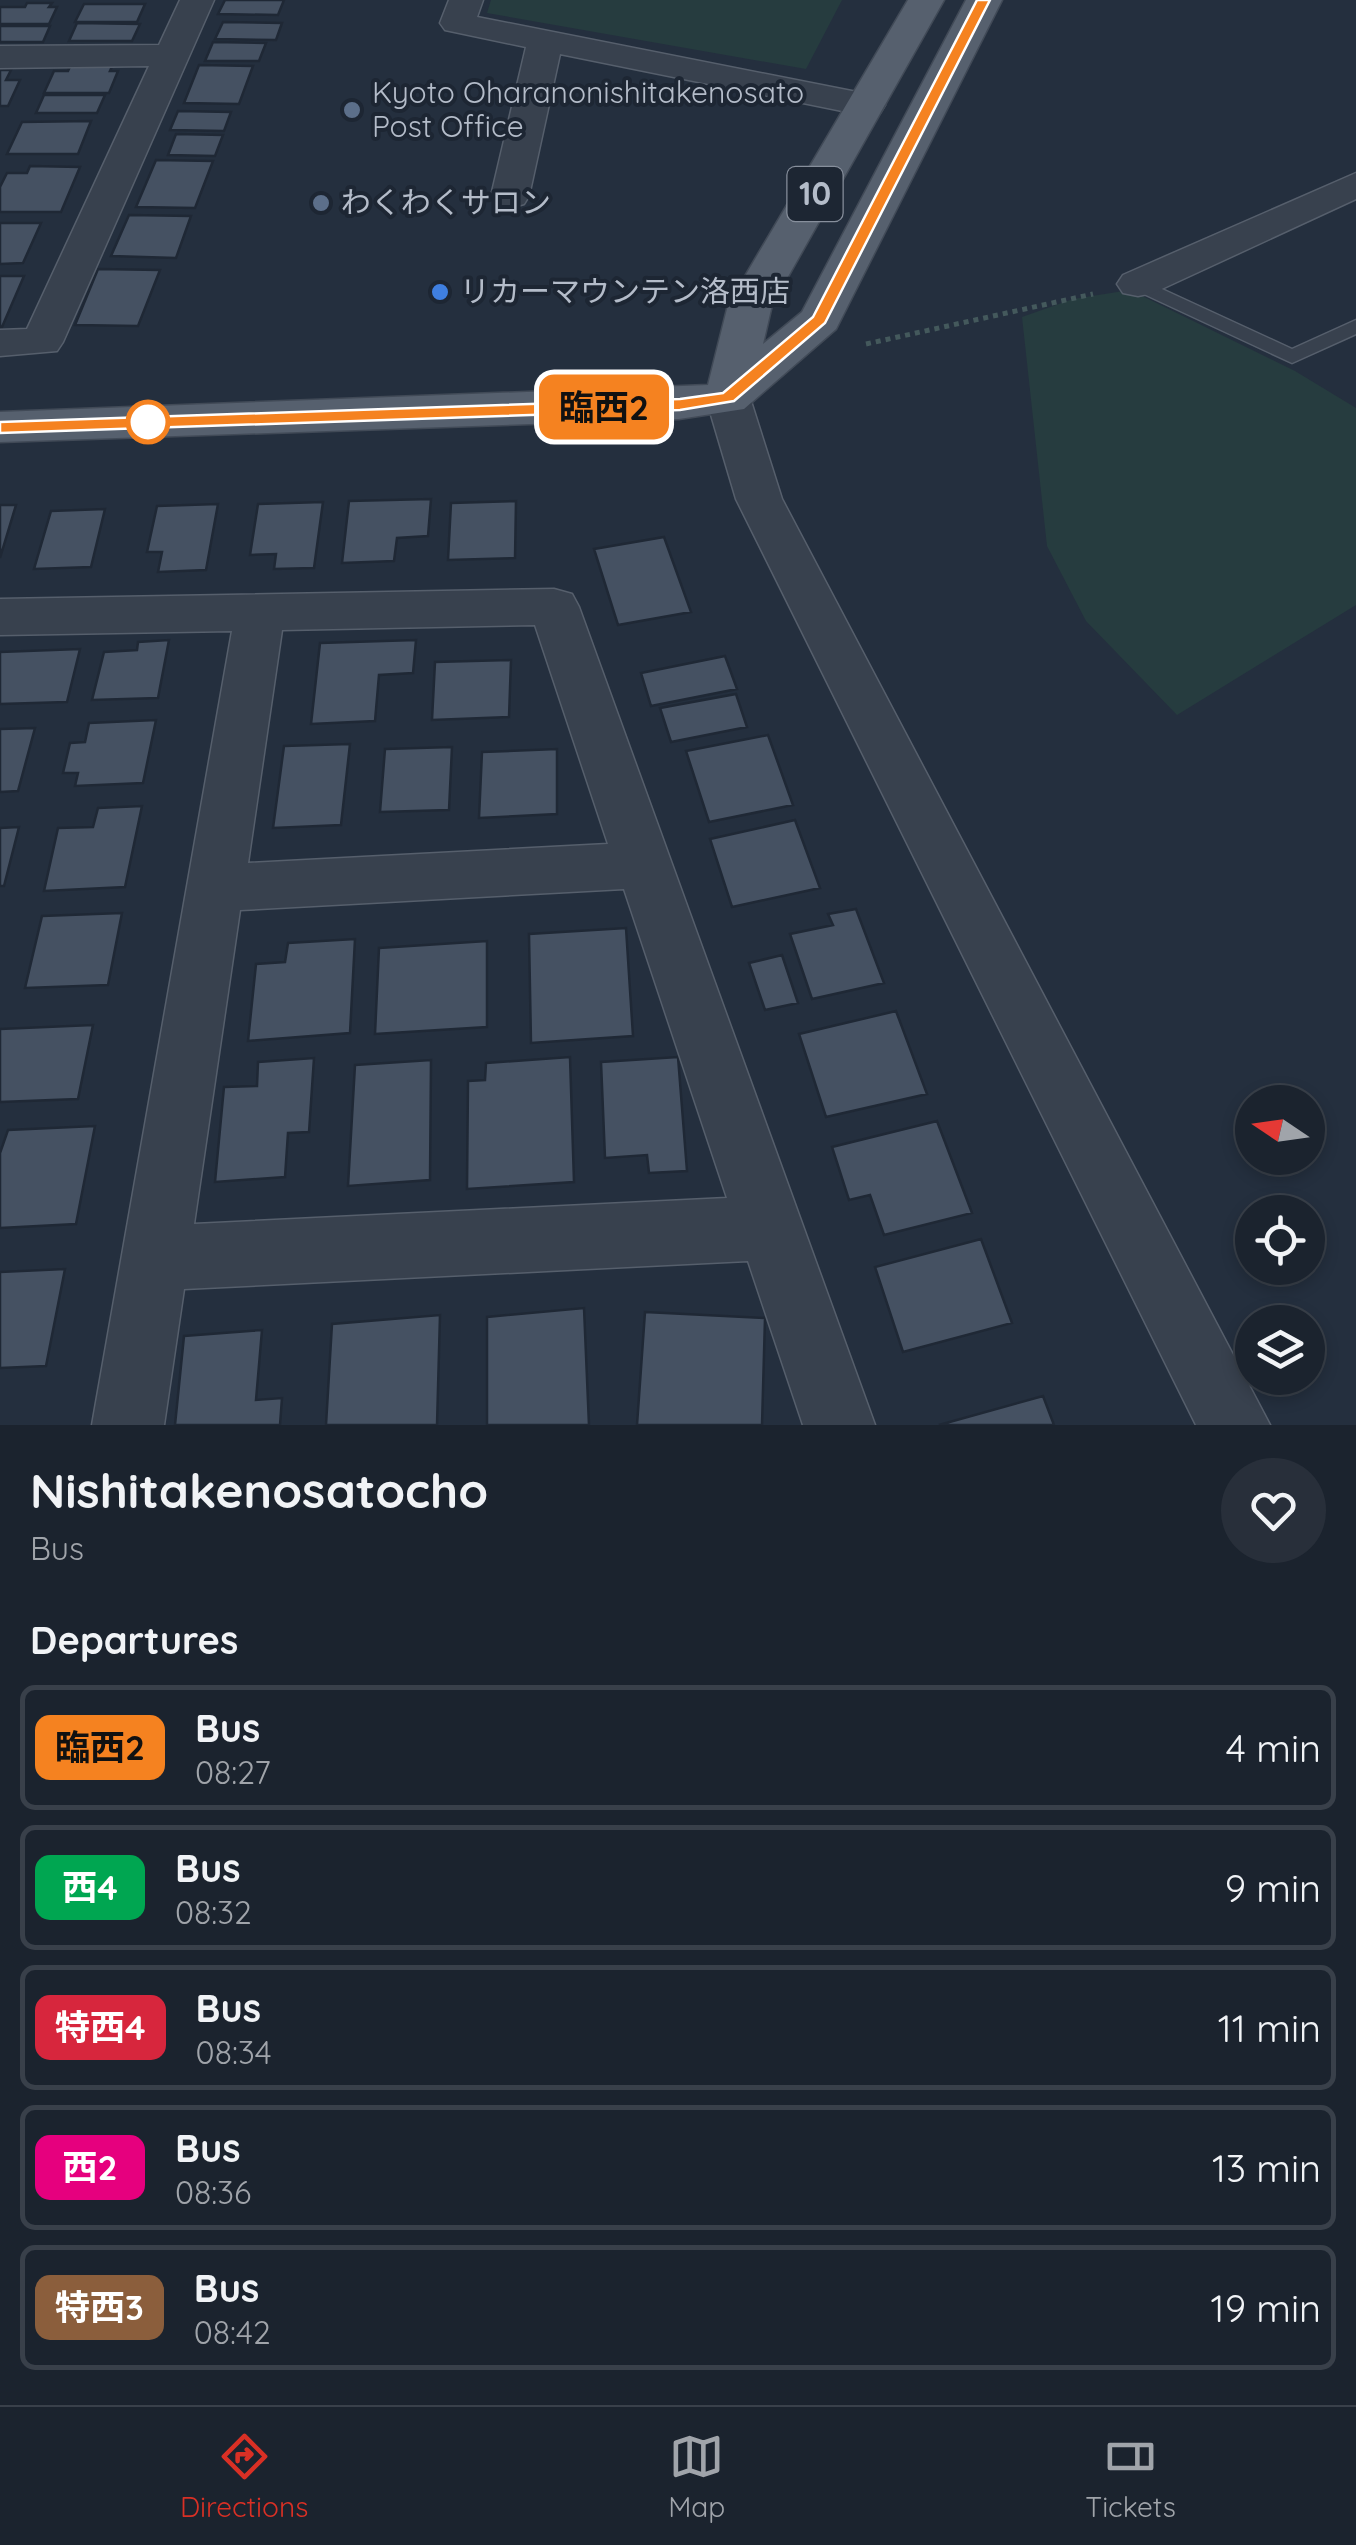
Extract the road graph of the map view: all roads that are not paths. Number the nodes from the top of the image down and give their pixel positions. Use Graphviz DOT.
graph roads {
  1 [pos="197,0"];
  2 [pos="466,0"];
  3 [pos="926,0"];
  4 [pos="984,0"];
  5 [pos="545,41"];
  6 [pos="172,55"];
  7 [pos="0,57"];
  8 [pos="867,105"];
  9 [pos="1356,185"];
  10 [pos="510,196"];
  11 [pos="1138,284"];
  12 [pos="1356,326"];
  13 [pos="0,343"];
  14 [pos="728,398"];
  15 [pos="0,427"];
  16 [pos="260,612"];
  17 [pos="0,617"];
  18 [pos="644,865"];
  19 [pos="216,888"];
  20 [pos="771,1228"];
  21 [pos="155,1258"];
  22 [pos="128,1425"];
  23 [pos="839,1425"];
  24 [pos="1234,1425"];
  1 -- 6 [label="street"];
  2 -- 5 [label="street"];
  3 -- 8 [label="main road, 10"];
  4 -- 14 [label="main road, 10"];
  5 -- 8 [label="street"];
  5 -- 10 [label="street"];
  6 -- 7 [label="street"];
  6 -- 13 [label="street"];
  8 -- 14 [label="main road, 10"];
  9 -- 11 [label="street"];
  11 -- 12 [label="lane"];
  14 -- 15 [label="main road"];
  14 -- 24 [label="street"];
  16 -- 17 [label="street"];
  16 -- 18 [label="street"];
  16 -- 19 [label="street"];
  18 -- 19 [label="street"];
  18 -- 20 [label="street"];
  19 -- 21 [label="street"];
  20 -- 21 [label="street"];
  20 -- 23 [label="street"];
  21 -- 22 [label="street"];
}
